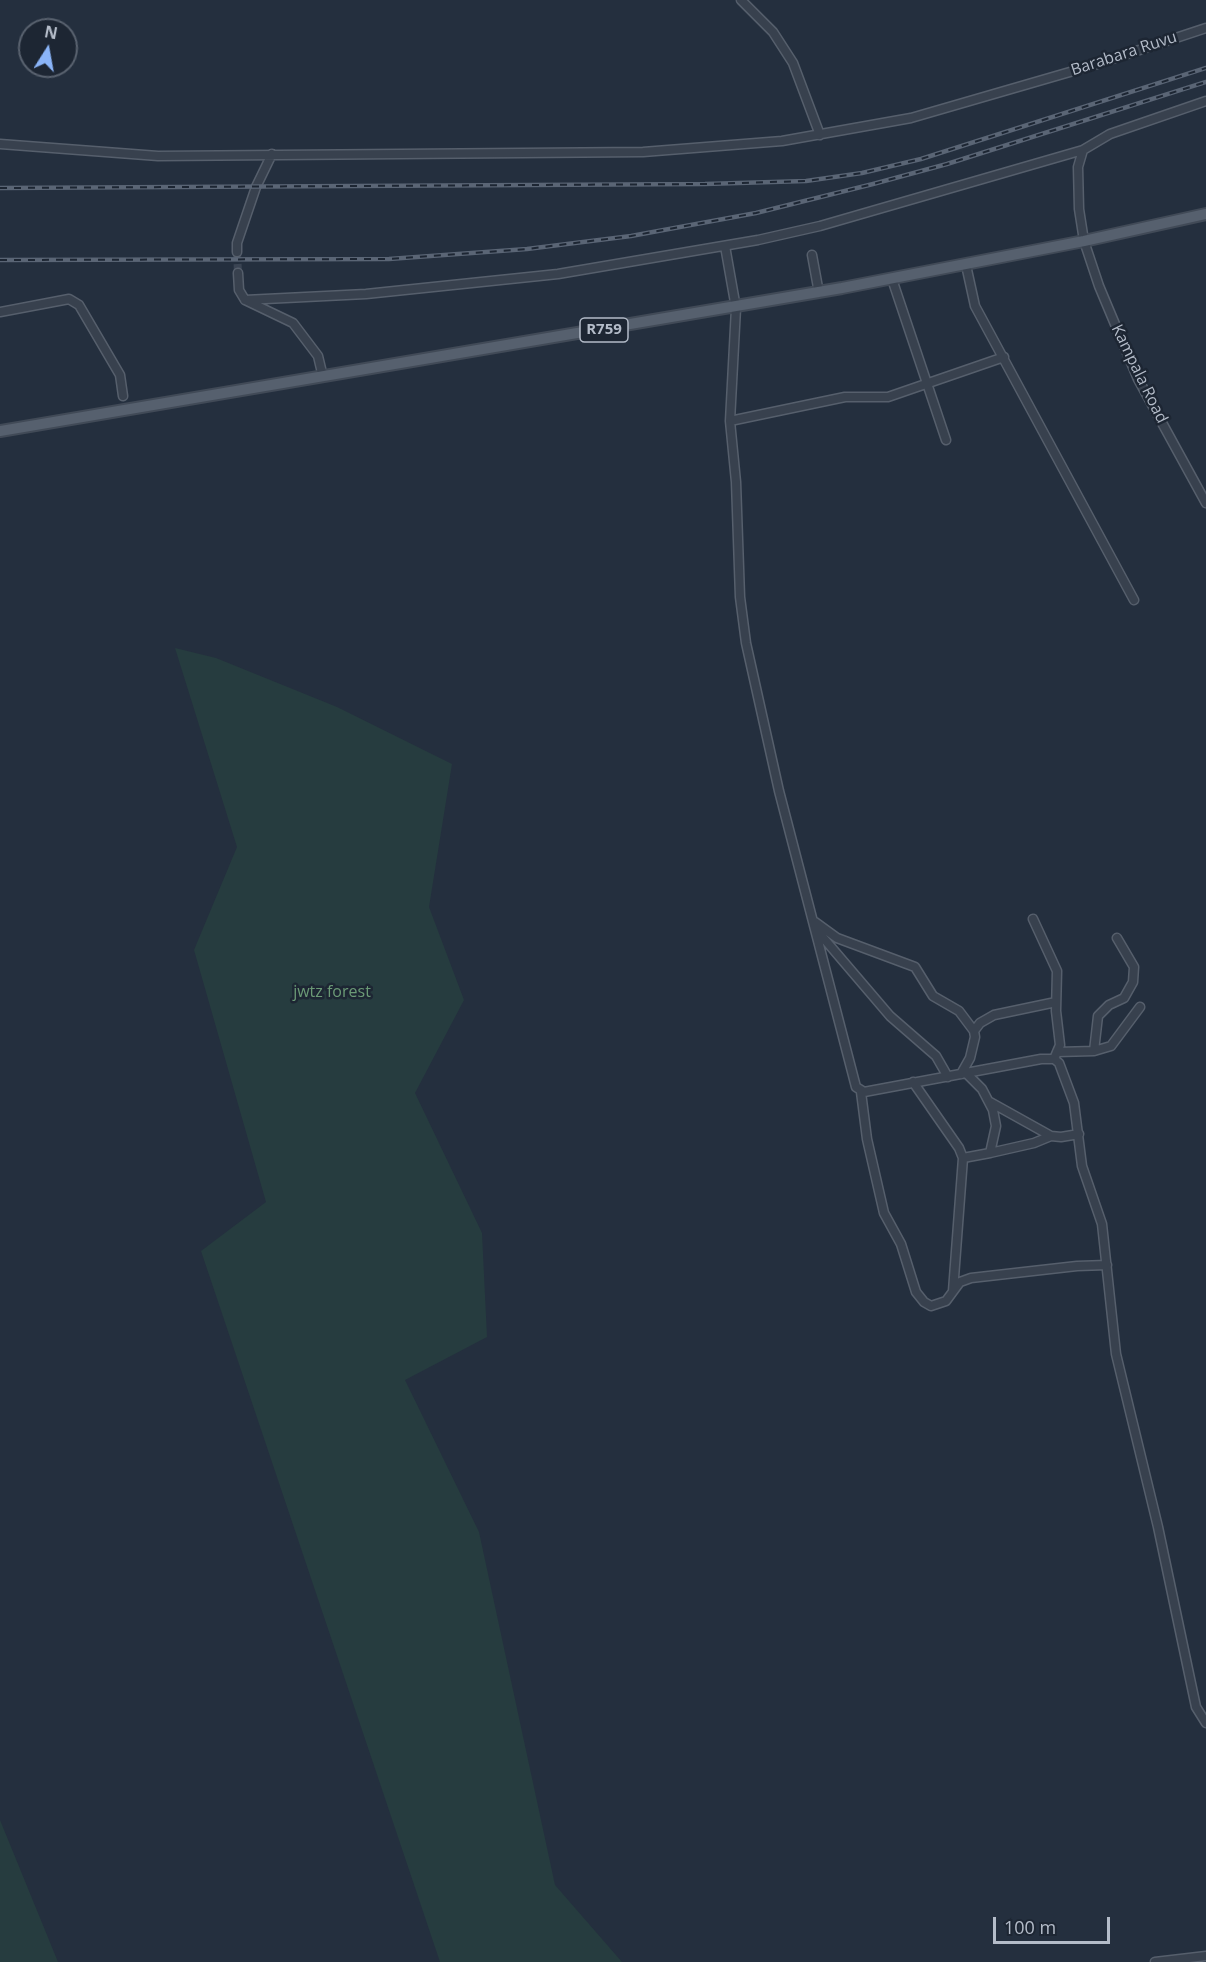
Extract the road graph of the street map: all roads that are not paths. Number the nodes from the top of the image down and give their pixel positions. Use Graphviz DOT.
graph roads {
  1 [pos="741,0"];
  2 [pos="1206,28"];
  3 [pos="1206,101"];
  4 [pos="820,135"];
  5 [pos="0,144"];
  6 [pos="1083,150"];
  7 [pos="272,154"];
  8 [pos="1206,214"];
  9 [pos="1084,241"];
  10 [pos="725,246"];
  11 [pos="237,252"];
  12 [pos="812,255"];
  13 [pos="966,265"];
  14 [pos="238,273"];
  15 [pos="892,279"];
  16 [pos="819,293"];
  17 [pos="245,300"];
  18 [pos="735,308"];
  19 [pos="0,312"];
  20 [pos="1004,357"];
  21 [pos="323,377"];
  22 [pos="928,385"];
  23 [pos="123,396"];
  24 [pos="730,421"];
  25 [pos="0,431"];
  26 [pos="946,440"];
  27 [pos="1206,503"];
  28 [pos="1134,600"];
  29 [pos="1033,919"];
  30 [pos="815,921"];
  31 [pos="818,931"];
  32 [pos="1117,938"];
  33 [pos="1056,1002"];
  34 [pos="1140,1007"];
  35 [pos="974,1031"];
  36 [pos="1094,1051"];
  37 [pos="1056,1056"];
  38 [pos="964,1074"];
  39 [pos="948,1077"];
  40 [pos="913,1083"];
  41 [pos="861,1092"];
  42 [pos="987,1100"];
  43 [pos="1079,1134"];
  44 [pos="1051,1136"];
  45 [pos="990,1153"];
  46 [pos="963,1158"];
  47 [pos="1107,1265"];
  48 [pos="953,1292"];
  49 [pos="1206,1723"];
  50 [pos="1206,1956"];
  51 [pos="1155,1962"];
  1 -- 4 [label="street"];
  2 -- 4 [label="street, Barabara Ruvu"];
  3 -- 6 [label="street"];
  4 -- 7 [label="street, Barabara Ruvu"];
  5 -- 7 [label="street, Barabara Ruvu"];
  6 -- 9 [label="street, Kampala Road"];
  6 -- 10 [label="street"];
  7 -- 11 [label="street"];
  8 -- 9 [label="main road, R759"];
  9 -- 13 [label="main road, R759"];
  9 -- 27 [label="street, Kampala Road"];
  10 -- 17 [label="street"];
  10 -- 18 [label="street"];
  12 -- 16 [label="street"];
  13 -- 15 [label="main road, R759"];
  13 -- 20 [label="street"];
  14 -- 17 [label="street"];
  15 -- 16 [label="main road, R759"];
  15 -- 22 [label="street"];
  16 -- 18 [label="main road, R759"];
  17 -- 21 [label="street"];
  18 -- 21 [label="main road, R759"];
  18 -- 24 [label="street"];
  19 -- 23 [label="street"];
  20 -- 22 [label="street"];
  20 -- 28 [label="street"];
  21 -- 25 [label="main road, R759"];
  22 -- 24 [label="street"];
  22 -- 26 [label="street"];
  24 -- 30 [label="street"];
  29 -- 33 [label="street"];
  30 -- 31 [label="street"];
  30 -- 35 [label="street"];
  31 -- 39 [label="street"];
  31 -- 41 [label="street"];
  32 -- 36 [label="street"];
  33 -- 35 [label="street"];
  33 -- 37 [label="street"];
  34 -- 36 [label="street"];
  35 -- 38 [label="street"];
  36 -- 37 [label="street"];
  37 -- 38 [label="street"];
  37 -- 43 [label="street"];
  38 -- 39 [label="street"];
  38 -- 42 [label="street"];
  39 -- 40 [label="street"];
  40 -- 41 [label="street"];
  40 -- 46 [label="street"];
  41 -- 48 [label="street"];
  42 -- 44 [label="street"];
  42 -- 45 [label="street"];
  43 -- 44 [label="street"];
  43 -- 47 [label="street"];
  44 -- 45 [label="street"];
  45 -- 46 [label="street"];
  46 -- 48 [label="street"];
  47 -- 48 [label="street"];
  47 -- 49 [label="street"];
  50 -- 51 [label="street"];
}
